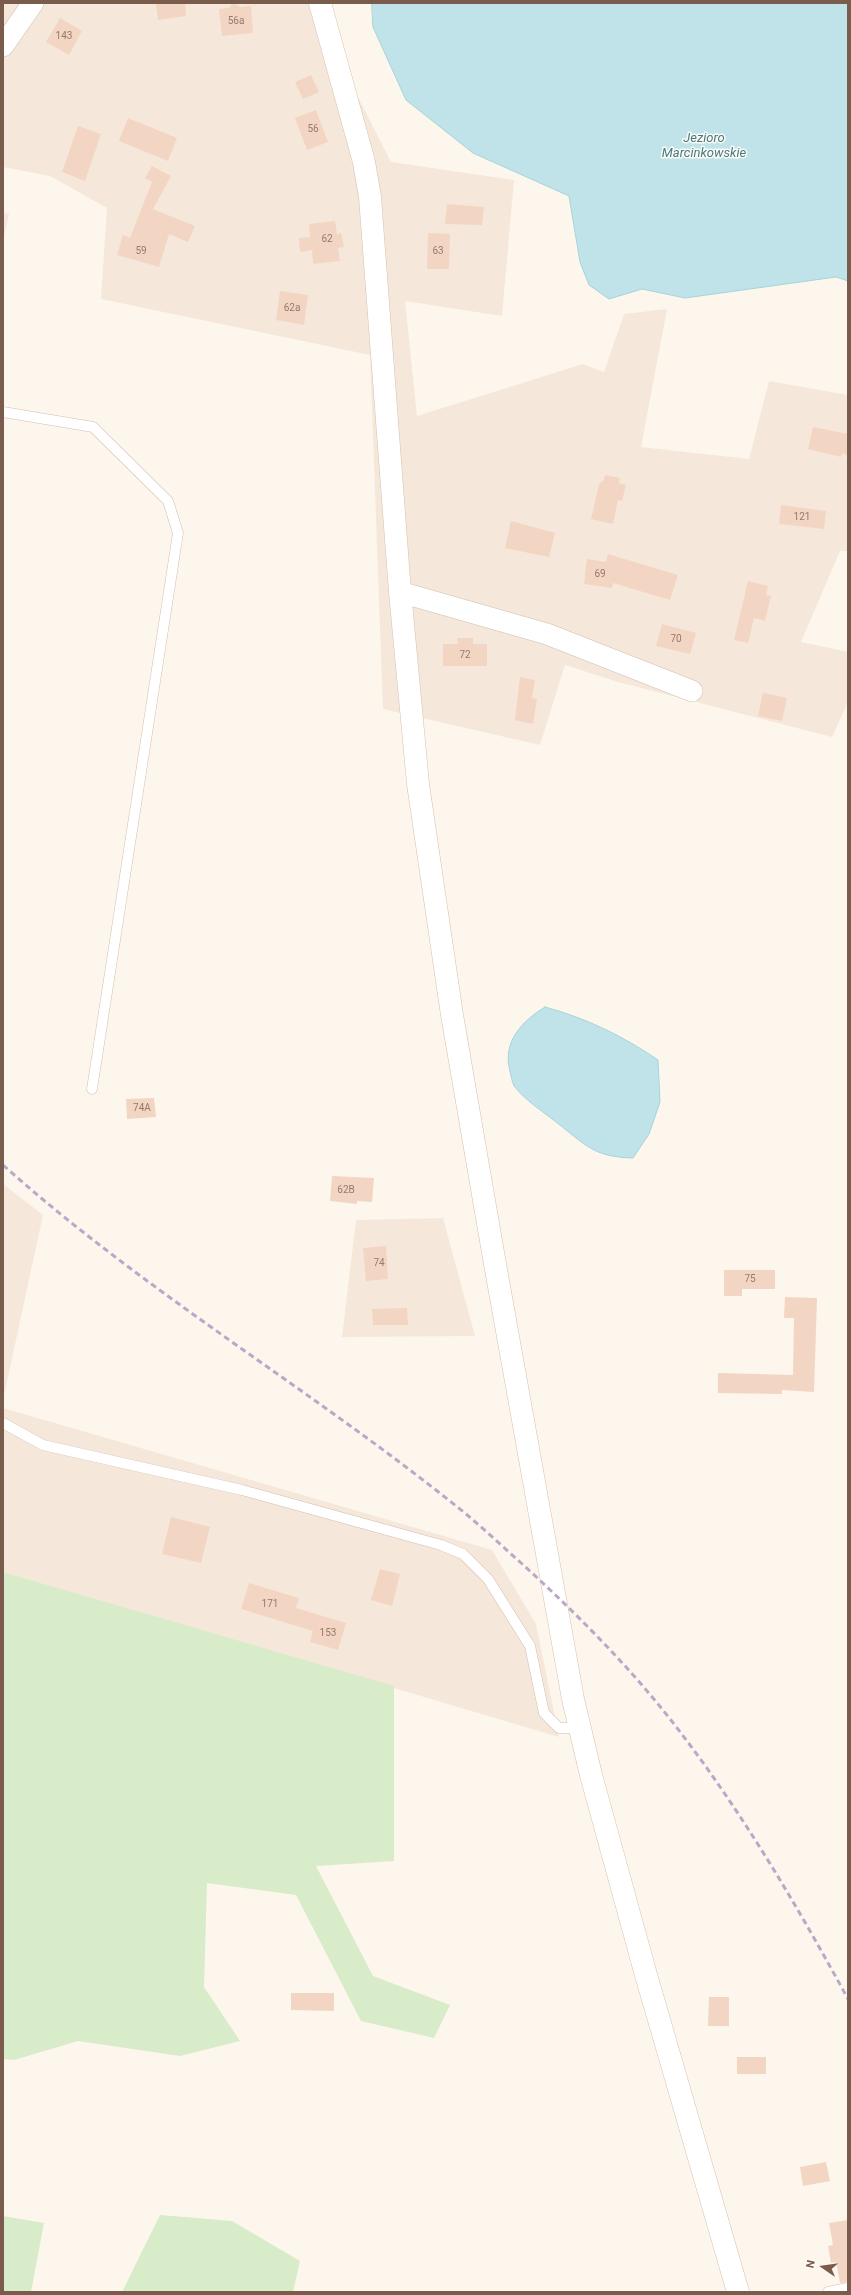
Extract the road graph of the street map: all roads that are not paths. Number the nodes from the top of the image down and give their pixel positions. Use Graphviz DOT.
graph roads {
  1 [pos="33,3"];
  2 [pos="320,3"];
  3 [pos="3,46"];
  4 [pos="3,412"];
  5 [pos="400,592"];
  6 [pos="692,690"];
  7 [pos="92,1089"];
  8 [pos="3,1423"];
  9 [pos="580,1728"];
  10 [pos="848,2288"];
  11 [pos="738,2292"];
  12 [pos="828,2292"];
  1 -- 3 [label="street"];
  2 -- 5 [label="street"];
  4 -- 7 [label="lane"];
  5 -- 6 [label="street"];
  5 -- 9 [label="street"];
  8 -- 9 [label="lane"];
  9 -- 11 [label="street"];
  10 -- 12 [label="lane"];
}
